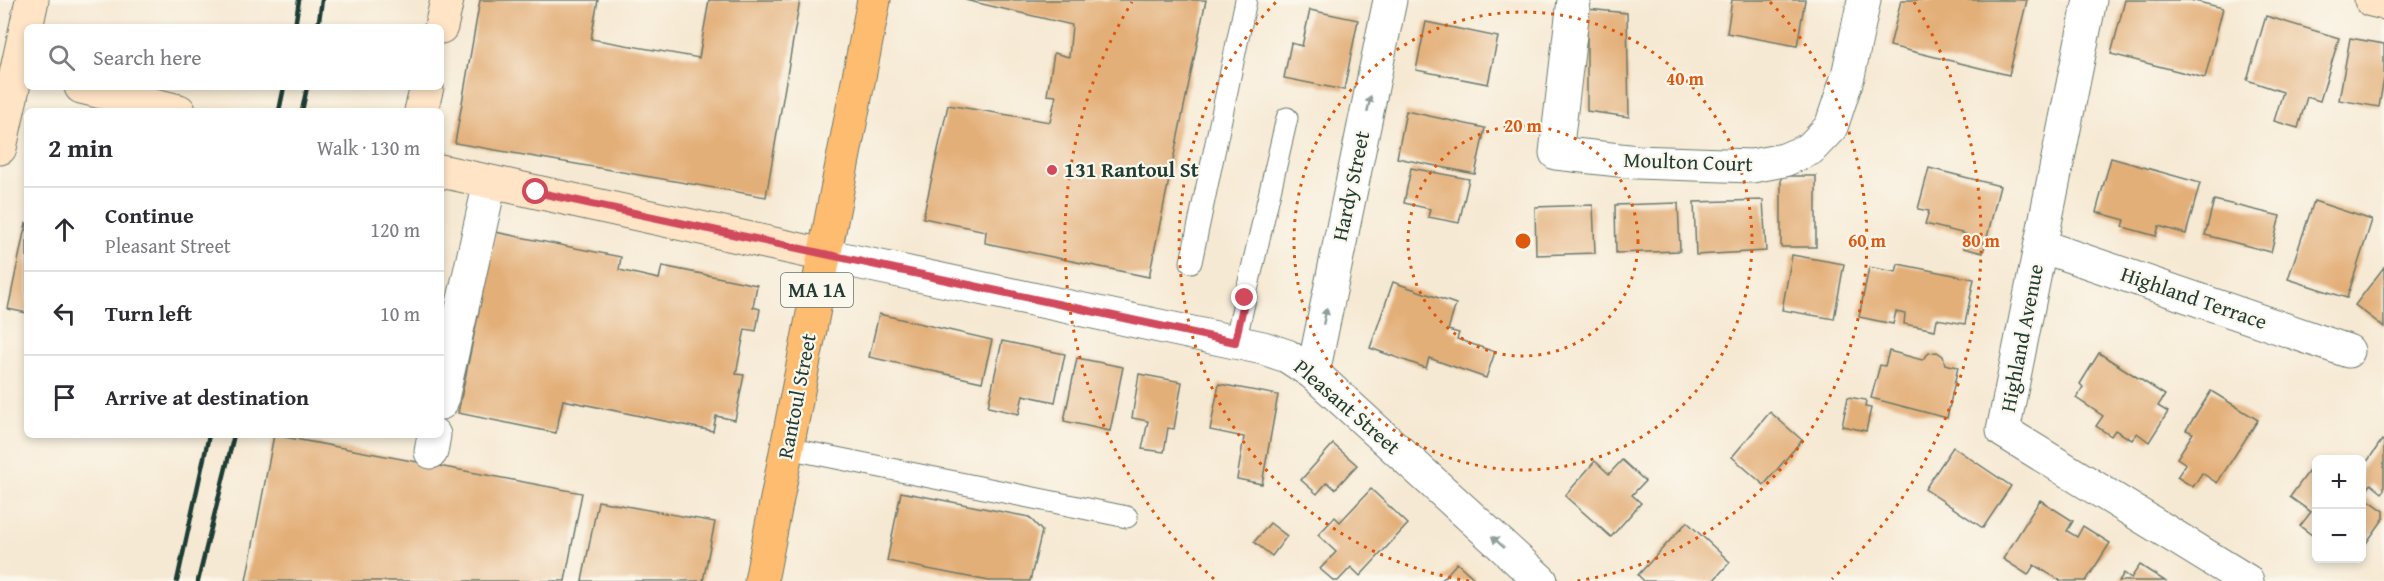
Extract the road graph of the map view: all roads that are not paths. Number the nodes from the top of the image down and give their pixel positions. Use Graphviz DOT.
graph roads {
  1 [pos="32,0"];
  2 [pos="447,0"];
  3 [pos="874,0"];
  4 [pos="1246,0"];
  5 [pos="1390,0"];
  6 [pos="1574,0"];
  7 [pos="1864,0"];
  8 [pos="2090,0"];
  9 [pos="2371,0"];
  10 [pos="2384,3"];
  11 [pos="29,24"];
  12 [pos="442,24"];
  13 [pos="22,72"];
  14 [pos="93,90"];
  15 [pos="426,90"];
  16 [pos="167,108"];
  17 [pos="422,108"];
  18 [pos="1287,118"];
  19 [pos="0,148"];
  20 [pos="444,172"];
  21 [pos="490,182"];
  22 [pos="2041,246"];
  23 [pos="824,255"];
  24 [pos="1191,262"];
  25 [pos="1235,342"];
  26 [pos="2348,351"];
  27 [pos="1313,373"];
  28 [pos="444,389"];
  29 [pos="787,448"];
  30 [pos="1127,517"];
  31 [pos="761,581"];
  32 [pos="1541,581"];
  33 [pos="2247,581"];
  1 -- 11 [label="street"];
  2 -- 12 [label="street"];
  3 -- 23 [label="highway, Rantoul Street / MA 1A"];
  4 -- 24 [label="lane"];
  27 -- 5 [label="street, Hardy Street, one-way"];
  6 -- 7 [label="street, Moulton Court"];
  8 -- 22 [label="street, Highland Avenue"];
  9 -- 10 [label="street"];
  13 -- 19 [label="street"];
  14 -- 16 [label="street"];
  15 -- 17 [label="street"];
  18 -- 25 [label="lane"];
  20 -- 21 [label="street, Pleasant Street"];
  21 -- 23 [label="street, Pleasant Street"];
  21 -- 28 [label="street"];
  22 -- 26 [label="street, Highland Terrace"];
  22 -- 33 [label="street, Highland Avenue"];
  23 -- 25 [label="street, Pleasant Street"];
  23 -- 29 [label="highway, Rantoul Street / MA 1A"];
  25 -- 27 [label="street, Pleasant Street"];
  32 -- 27 [label="street, Pleasant Street, one-way"];
  29 -- 30 [label="lane"];
  29 -- 31 [label="highway, Rantoul Street / MA 1A"];
}
